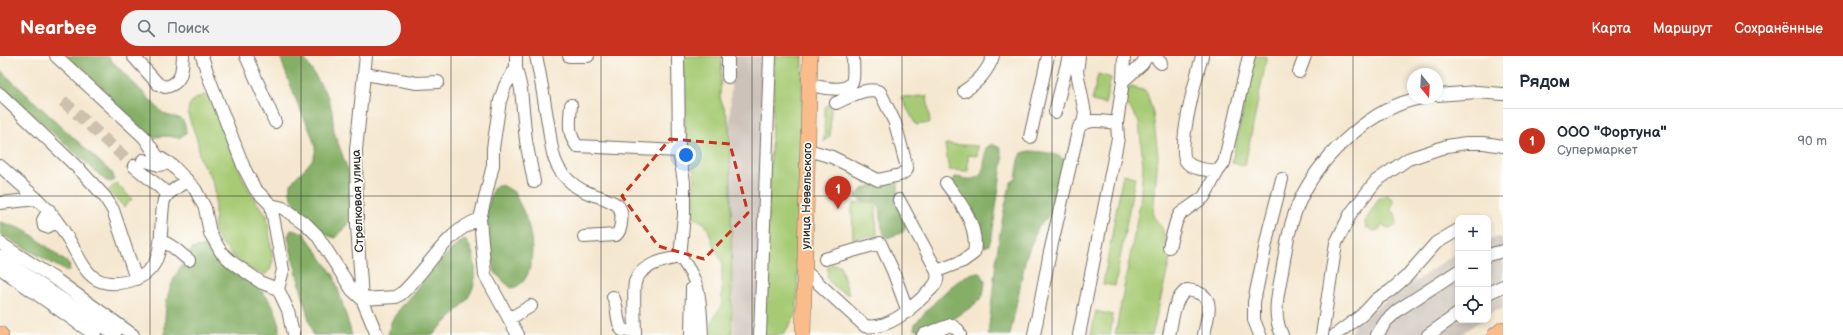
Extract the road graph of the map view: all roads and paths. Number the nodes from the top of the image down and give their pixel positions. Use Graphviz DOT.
graph roads {
  1 [pos="56,56"];
  2 [pos="133,56"];
  3 [pos="183,56"];
  4 [pos="202,56"];
  5 [pos="246,56"];
  6 [pos="366,56"];
  7 [pos="536,56"];
  8 [pos="570,56"];
  9 [pos="588,56"];
  10 [pos="678,56"];
  11 [pos="728,56"];
  12 [pos="770,56"];
  13 [pos="810,56"];
  14 [pos="853,56"];
  15 [pos="993,56"];
  16 [pos="1048,56"];
  17 [pos="1069,56"];
  18 [pos="1078,56"];
  19 [pos="1124,56"];
  20 [pos="1147,56"];
  21 [pos="1202,56"];
  22 [pos="1249,56"];
  23 [pos="1305,56"];
  24 [pos="516,62"];
  25 [pos="1299,72"];
  26 [pos="365,74"];
  27 [pos="728,77"];
  28 [pos="1123,81"];
  29 [pos="438,82"];
  30 [pos="810,85"];
  31 [pos="964,91"];
  32 [pos="0,94"];
  33 [pos="1503,94"];
  34 [pos="1443,95"];
  35 [pos="1407,102"];
  36 [pos="836,103"];
  37 [pos="571,104"];
  38 [pos="1055,112"];
  39 [pos="275,122"];
  40 [pos="1083,123"];
  41 [pos="1117,123"];
  42 [pos="1030,137"];
  43 [pos="1503,146"];
  44 [pos="808,150"];
  45 [pos="679,151"];
  46 [pos="169,163"];
  47 [pos="0,166"];
  48 [pos="1218,171"];
  49 [pos="1282,179"];
  50 [pos="188,180"];
  51 [pos="534,182"];
  52 [pos="946,183"];
  53 [pos="168,194"];
  54 [pos="37,199"];
  55 [pos="899,200"];
  56 [pos="0,202"];
  57 [pos="271,205"];
  58 [pos="480,219"];
  59 [pos="1455,232"];
  60 [pos="584,237"];
  61 [pos="162,241"];
  62 [pos="0,243"];
  63 [pos="1169,247"];
  64 [pos="1503,251"];
  65 [pos="1491,254"];
  66 [pos="0,256"];
  67 [pos="680,257"];
  68 [pos="825,259"];
  69 [pos="189,260"];
  70 [pos="0,268"];
  71 [pos="805,271"];
  72 [pos="937,271"];
  73 [pos="1455,273"];
  74 [pos="693,274"];
  75 [pos="0,279"];
  76 [pos="136,279"];
  77 [pos="1503,286"];
  78 [pos="278,289"];
  79 [pos="1491,292"];
  80 [pos="614,297"];
  81 [pos="362,299"];
  82 [pos="530,306"];
  83 [pos="908,312"];
  84 [pos="1455,316"];
  85 [pos="509,320"];
  86 [pos="1503,330"];
  87 [pos="635,334"];
  88 [pos="800,334"];
  89 [pos="82,335"];
  90 [pos="96,335"];
  91 [pos="115,335"];
  92 [pos="133,335"];
  93 [pos="293,335"];
  94 [pos="377,335"];
  95 [pos="518,335"];
  96 [pos="691,335"];
  97 [pos="702,335"];
  98 [pos="760,335"];
  99 [pos="923,335"];
  100 [pos="960,335"];
  101 [pos="1034,335"];
  102 [pos="1079,335"];
  103 [pos="1169,335"];
  104 [pos="1204,335"];
  105 [pos="1260,335"];
  106 [pos="1282,335"];
  107 [pos="1322,335"];
  108 [pos="1335,335"];
  109 [pos="1377,335"];
  110 [pos="1428,335"];
  111 [pos="1494,335"];
  1 -- 46 [label="street"];
  2 -- 3 [label="street"];
  4 -- 57 [label="street"];
  5 -- 39 [label="street"];
  6 -- 26 [label="street, Стрелковая улица"];
  7 -- 60 [label="street"];
  8 -- 9 [label="street"];
  10 -- 45 [label="street"];
  11 -- 27 [label="street"];
  12 -- 98 [label="street"];
  13 -- 30 [label="main road, улица Невельского"];
  14 -- 30 [label="street"];
  15 -- 31 [label="street"];
  16 -- 42 [label="street"];
  17 -- 38 [label="street"];
  18 -- 40 [label="street"];
  19 -- 28 [label="street"];
  20 -- 28 [label="street"];
  21 -- 48 [label="street"];
  22 -- 48 [label="street"];
  23 -- 25 [label="street"];
  24 -- 51 [label="street"];
  24 -- 58 [label="street"];
  26 -- 29 [label="street"];
  26 -- 81 [label="street, Стрелковая улица"];
  28 -- 41 [label="street"];
  30 -- 44 [label="main road, улица Невельского"];
  32 -- 76 [label="street"];
  33 -- 34 [label="street"];
  35 -- 106 [label="street"];
  36 -- 44 [label="street"];
  37 -- 45 [label="street"];
  40 -- 41 [label="street"];
  40 -- 101 [label="street"];
  41 -- 102 [label="street"];
  43 -- 107 [label="street"];
  44 -- 71 [label="main road, улица Невельского"];
  45 -- 67 [label="street"];
  46 -- 50 [label="street"];
  46 -- 53 [label="street"];
  47 -- 54 [label="street"];
  48 -- 63 [label="street"];
  49 -- 105 [label="street"];
  50 -- 53 [label="street"];
  50 -- 78 [label="street"];
  52 -- 72 [label="street"];
  53 -- 61 [label="street"];
  54 -- 56 [label="street"];
  54 -- 76 [label="street"];
  55 -- 72 [label="street"];
  57 -- 78 [label="street"];
  57 -- 81 [label="street"];
  58 -- 81 [label="street"];
  58 -- 85 [label="street"];
  59 -- 108 [label="street"];
  61 -- 69 [label="street"];
  61 -- 76 [label="street"];
  62 -- 92 [label="street"];
  64 -- 65 [label="street"];
  66 -- 91 [label="street"];
  67 -- 74 [label="street"];
  67 -- 87 [label="street"];
  68 -- 83 [label="street"];
  70 -- 90 [label="street"];
  71 -- 83 [label="street"];
  71 -- 88 [label="main road, улица Невельского"];
  72 -- 83 [label="street"];
  73 -- 109 [label="street"];
  74 -- 96 [label="street"];
  74 -- 97 [label="street"];
  75 -- 89 [label="street"];
  77 -- 79 [label="street"];
  78 -- 93 [label="street"];
  80 -- 87 [label="street"];
  81 -- 94 [label="street"];
  82 -- 85 [label="street"];
  84 -- 110 [label="street"];
  85 -- 95 [label="street"];
  86 -- 111 [label="main road"];
  99 -- 100 [label="street"];
  103 -- 104 [label="street"];
}
